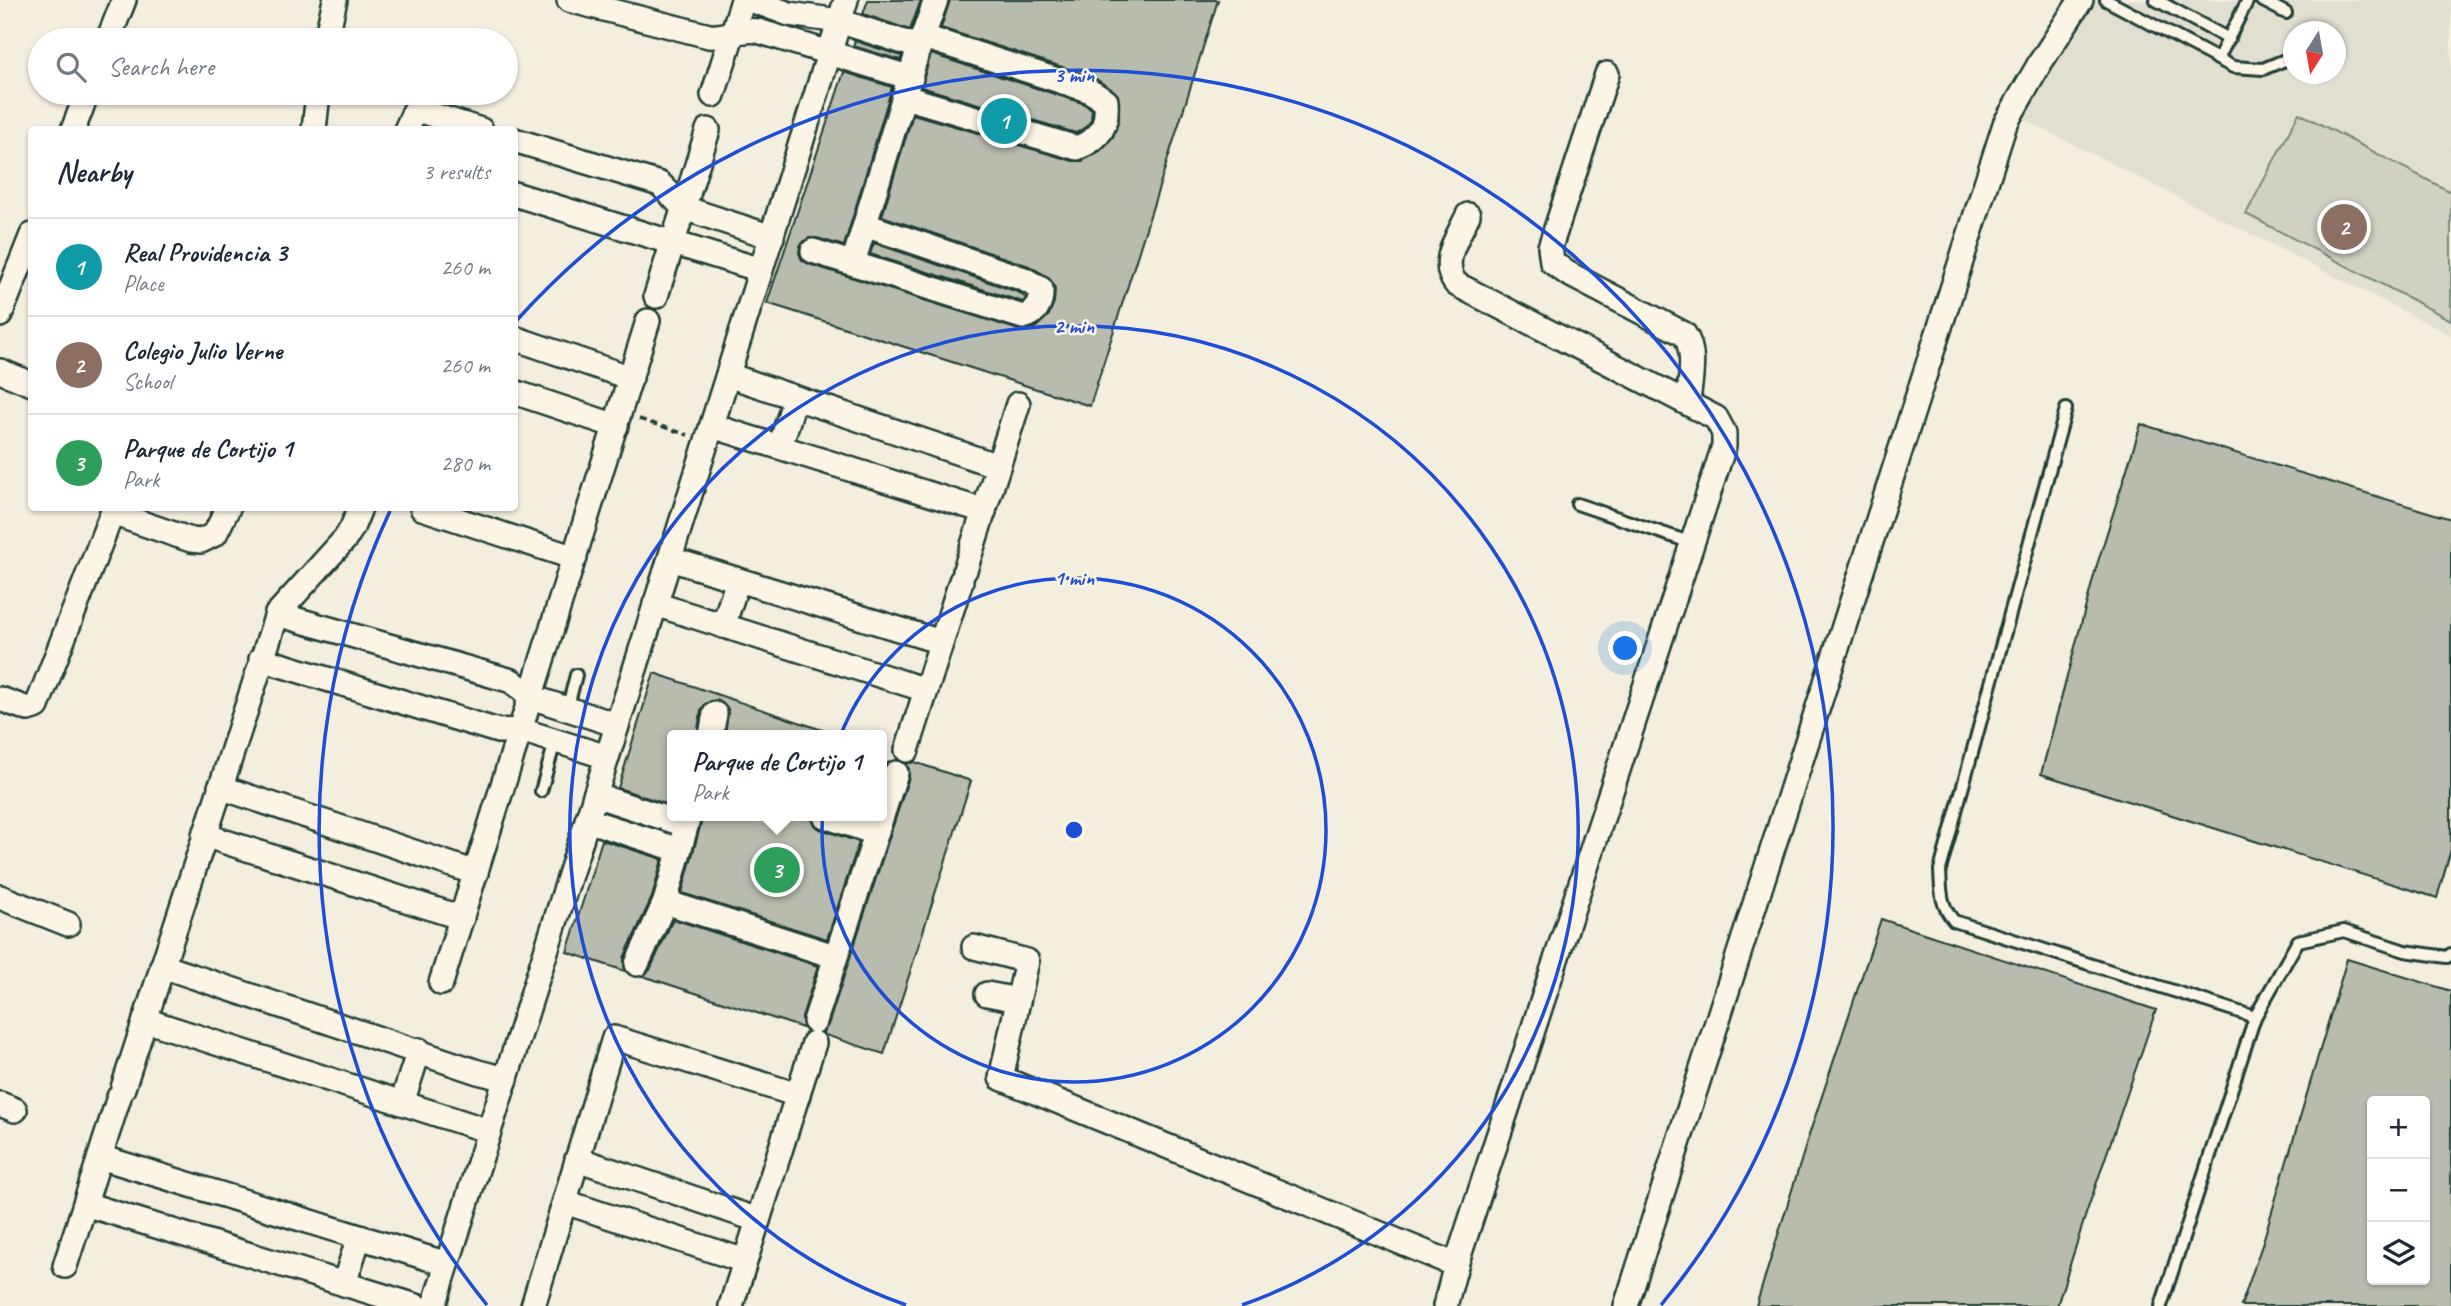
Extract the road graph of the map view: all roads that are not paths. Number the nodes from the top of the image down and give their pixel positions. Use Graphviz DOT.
graph roads {
  1 [pos="124,0"];
  2 [pos="335,0"];
  3 [pos="569,0"];
  4 [pos="743,0"];
  5 [pos="751,0"];
  6 [pos="936,0"];
  7 [pos="2081,0"];
  8 [pos="2106,0"];
  9 [pos="2156,0"];
  10 [pos="2248,0"];
  11 [pos="2261,0"];
  12 [pos="842,11"];
  13 [pos="2286,13"];
  14 [pos="113,28"];
  15 [pos="329,28"];
  16 [pos="732,32"];
  17 [pos="2229,39"];
  18 [pos="922,42"];
  19 [pos="830,53"];
  20 [pos="2218,59"];
  21 [pos="2283,62"];
  22 [pos="1607,74"];
  23 [pos="908,87"];
  24 [pos="713,95"];
  25 [pos="83,105"];
  26 [pos="317,105"];
  27 [pos="75,126"];
  28 [pos="314,126"];
  29 [pos="408,126"];
  30 [pos="468,126"];
  31 [pos="709,130"];
  32 [pos="518,141"];
  33 [pos="518,195"];
  34 [pos="684,208"];
  35 [pos="1468,215"];
  36 [pos="864,225"];
  37 [pos="772,237"];
  38 [pos="673,242"];
  39 [pos="28,245"];
  40 [pos="813,251"];
  41 [pos="853,263"];
  42 [pos="761,270"];
  43 [pos="656,296"];
  44 [pos="0,315"];
  45 [pos="648,321"];
  46 [pos="518,339"];
  47 [pos="0,371"];
  48 [pos="728,375"];
  49 [pos="631,378"];
  50 [pos="28,382"];
  51 [pos="518,393"];
  52 [pos="795,398"];
  53 [pos="1688,402"];
  54 [pos="1018,404"];
  55 [pos="2066,408"];
  56 [pos="618,420"];
  57 [pos="709,434"];
  58 [pos="780,447"];
  59 [pos="998,466"];
  60 [pos="1577,504"];
  61 [pos="113,511"];
  62 [pos="115,511"];
  63 [pos="226,511"];
  64 [pos="359,511"];
  65 [pos="431,511"];
  66 [pos="984,511"];
  67 [pos="1692,543"];
  68 [pos="575,558"];
  69 [pos="670,559"];
  70 [pos="738,580"];
  71 [pos="655,604"];
  72 [pos="277,614"];
  73 [pos="723,626"];
  74 [pos="941,642"];
  75 [pos="261,659"];
  76 [pos="576,675"];
  77 [pos="926,690"];
  78 [pos="531,697"];
  79 [pos="0,699"];
  80 [pos="566,710"];
  81 [pos="617,725"];
  82 [pos="521,730"];
  83 [pos="555,742"];
  84 [pos="907,750"];
  85 [pos="607,757"];
  86 [pos="896,773"];
  87 [pos="220,787"];
  88 [pos="541,791"];
  89 [pos="595,795"];
  90 [pos="887,800"];
  91 [pos="667,815"];
  92 [pos="587,820"];
  93 [pos="687,821"];
  94 [pos="840,821"];
  95 [pos="880,821"];
  96 [pos="876,833"];
  97 [pos="204,835"];
  98 [pos="679,850"];
  99 [pos="476,873"];
  100 [pos="0,897"];
  101 [pos="665,902"];
  102 [pos="462,918"];
  103 [pos="68,924"];
  104 [pos="974,947"];
  105 [pos="2451,954"];
  106 [pos="834,956"];
  107 [pos="637,964"];
  108 [pos="162,966"];
  109 [pos="442,983"];
  110 [pos="987,994"];
  111 [pos="1018,1000"];
  112 [pos="2255,1017"];
  113 [pos="145,1020"];
  114 [pos="419,1050"];
  115 [pos="506,1079"];
  116 [pos="798,1095"];
  117 [pos="402,1103"];
  118 [pos="489,1131"];
  119 [pos="100,1157"];
  120 [pos="577,1159"];
  121 [pos="565,1202"];
  122 [pos="85,1204"];
  123 [pos="758,1220"];
  124 [pos="359,1237"];
  125 [pos="745,1261"];
  126 [pos="447,1264"];
  127 [pos="1456,1265"];
  128 [pos="65,1266"];
  129 [pos="344,1284"];
  130 [pos="416,1306"];
  131 [pos="434,1306"];
  132 [pos="533,1306"];
  133 [pos="731,1306"];
  134 [pos="1446,1306"];
  135 [pos="1626,1306"];
  136 [pos="2161,1306"];
  1 -- 14 [label="street"];
  2 -- 15 [label="street"];
  3 -- 16 [label="street"];
  4 -- 16 [label="street"];
  5 -- 12 [label="street"];
  6 -- 18 [label="street"];
  7 -- 135 [label="street"];
  8 -- 20 [label="lane"];
  9 -- 17 [label="lane"];
  10 -- 17 [label="lane"];
  11 -- 13 [label="lane"];
  12 -- 18 [label="street"];
  12 -- 19 [label="street"];
  16 -- 19 [label="street"];
  16 -- 24 [label="street"];
  17 -- 20 [label="lane"];
  18 -- 23 [label="street"];
  18 -- 23 [label="street"];
  19 -- 23 [label="street"];
  19 -- 37 [label="street"];
  20 -- 21 [label="lane"];
  22 -- 53 [label="street"];
  23 -- 36 [label="street"];
  25 -- 27 [label="street"];
  26 -- 28 [label="street"];
  29 -- 30 [label="street"];
  31 -- 34 [label="street"];
  32 -- 34 [label="street"];
  33 -- 38 [label="street"];
  34 -- 37 [label="street"];
  34 -- 38 [label="street"];
  35 -- 53 [label="street"];
  36 -- 41 [label="street"];
  36 -- 41 [label="street"];
  37 -- 42 [label="street"];
  38 -- 42 [label="street"];
  38 -- 43 [label="street"];
  39 -- 44 [label="street"];
  40 -- 41 [label="street"];
  42 -- 48 [label="street"];
  45 -- 49 [label="street"];
  46 -- 49 [label="street"];
  47 -- 50 [label="street"];
  48 -- 52 [label="street"];
  48 -- 57 [label="street"];
  49 -- 56 [label="street"];
  51 -- 56 [label="street"];
  52 -- 58 [label="street"];
  52 -- 59 [label="street"];
  53 -- 67 [label="street"];
  54 -- 59 [label="street"];
  55 -- 112 [label="lane"];
  56 -- 68 [label="street"];
  57 -- 58 [label="street"];
  57 -- 69 [label="street"];
  58 -- 66 [label="street"];
  59 -- 66 [label="street"];
  60 -- 67 [label="lane"];
  61 -- 79 [label="street"];
  62 -- 63 [label="street"];
  64 -- 72 [label="street"];
  65 -- 68 [label="street"];
  66 -- 74 [label="street"];
  67 -- 127 [label="street"];
  68 -- 78 [label="street"];
  69 -- 70 [label="street"];
  69 -- 71 [label="street"];
  70 -- 73 [label="street"];
  70 -- 74 [label="street"];
  71 -- 73 [label="street"];
  71 -- 81 [label="street"];
  72 -- 75 [label="street"];
  72 -- 78 [label="street"];
  73 -- 77 [label="street"];
  74 -- 77 [label="street"];
  75 -- 82 [label="street"];
  75 -- 87 [label="street"];
  76 -- 80 [label="lane"];
  77 -- 84 [label="street"];
  78 -- 80 [label="street"];
  78 -- 82 [label="street"];
  80 -- 81 [label="street"];
  81 -- 85 [label="street"];
  82 -- 83 [label="street"];
  82 -- 99 [label="street"];
  83 -- 85 [label="street"];
  83 -- 88 [label="lane"];
  85 -- 89 [label="street"];
  86 -- 90 [label="street"];
  87 -- 97 [label="street"];
  87 -- 99 [label="street"];
  89 -- 91 [label="street"];
  89 -- 92 [label="street"];
  92 -- 98 [label="street"];
  92 -- 115 [label="street"];
  93 -- 98 [label="street"];
  94 -- 96 [label="street"];
  95 -- 96 [label="street"];
  96 -- 106 [label="street"];
  97 -- 102 [label="street"];
  97 -- 108 [label="street"];
  98 -- 101 [label="street"];
  99 -- 102 [label="street"];
  100 -- 103 [label="street"];
  101 -- 106 [label="street"];
  101 -- 107 [label="street"];
  102 -- 109 [label="street"];
  104 -- 111 [label="street"];
  105 -- 112 [label="lane"];
  106 -- 116 [label="street"];
  108 -- 113 [label="street"];
  108 -- 114 [label="street"];
  110 -- 111 [label="street"];
  111 -- 127 [label="street"];
  112 -- 136 [label="lane"];
  113 -- 117 [label="street"];
  113 -- 119 [label="street"];
  114 -- 115 [label="street"];
  114 -- 117 [label="street"];
  115 -- 118 [label="street"];
  116 -- 120 [label="street"];
  116 -- 123 [label="street"];
  117 -- 118 [label="street"];
  118 -- 126 [label="street"];
  119 -- 122 [label="street"];
  119 -- 124 [label="street"];
  120 -- 121 [label="street"];
  120 -- 123 [label="street"];
  121 -- 125 [label="street"];
  121 -- 132 [label="street"];
  122 -- 128 [label="street"];
  122 -- 129 [label="street"];
  123 -- 125 [label="street"];
  124 -- 126 [label="street"];
  124 -- 129 [label="street"];
  125 -- 133 [label="street"];
  126 -- 131 [label="street"];
  127 -- 134 [label="street"];
  129 -- 130 [label="street"];
}
